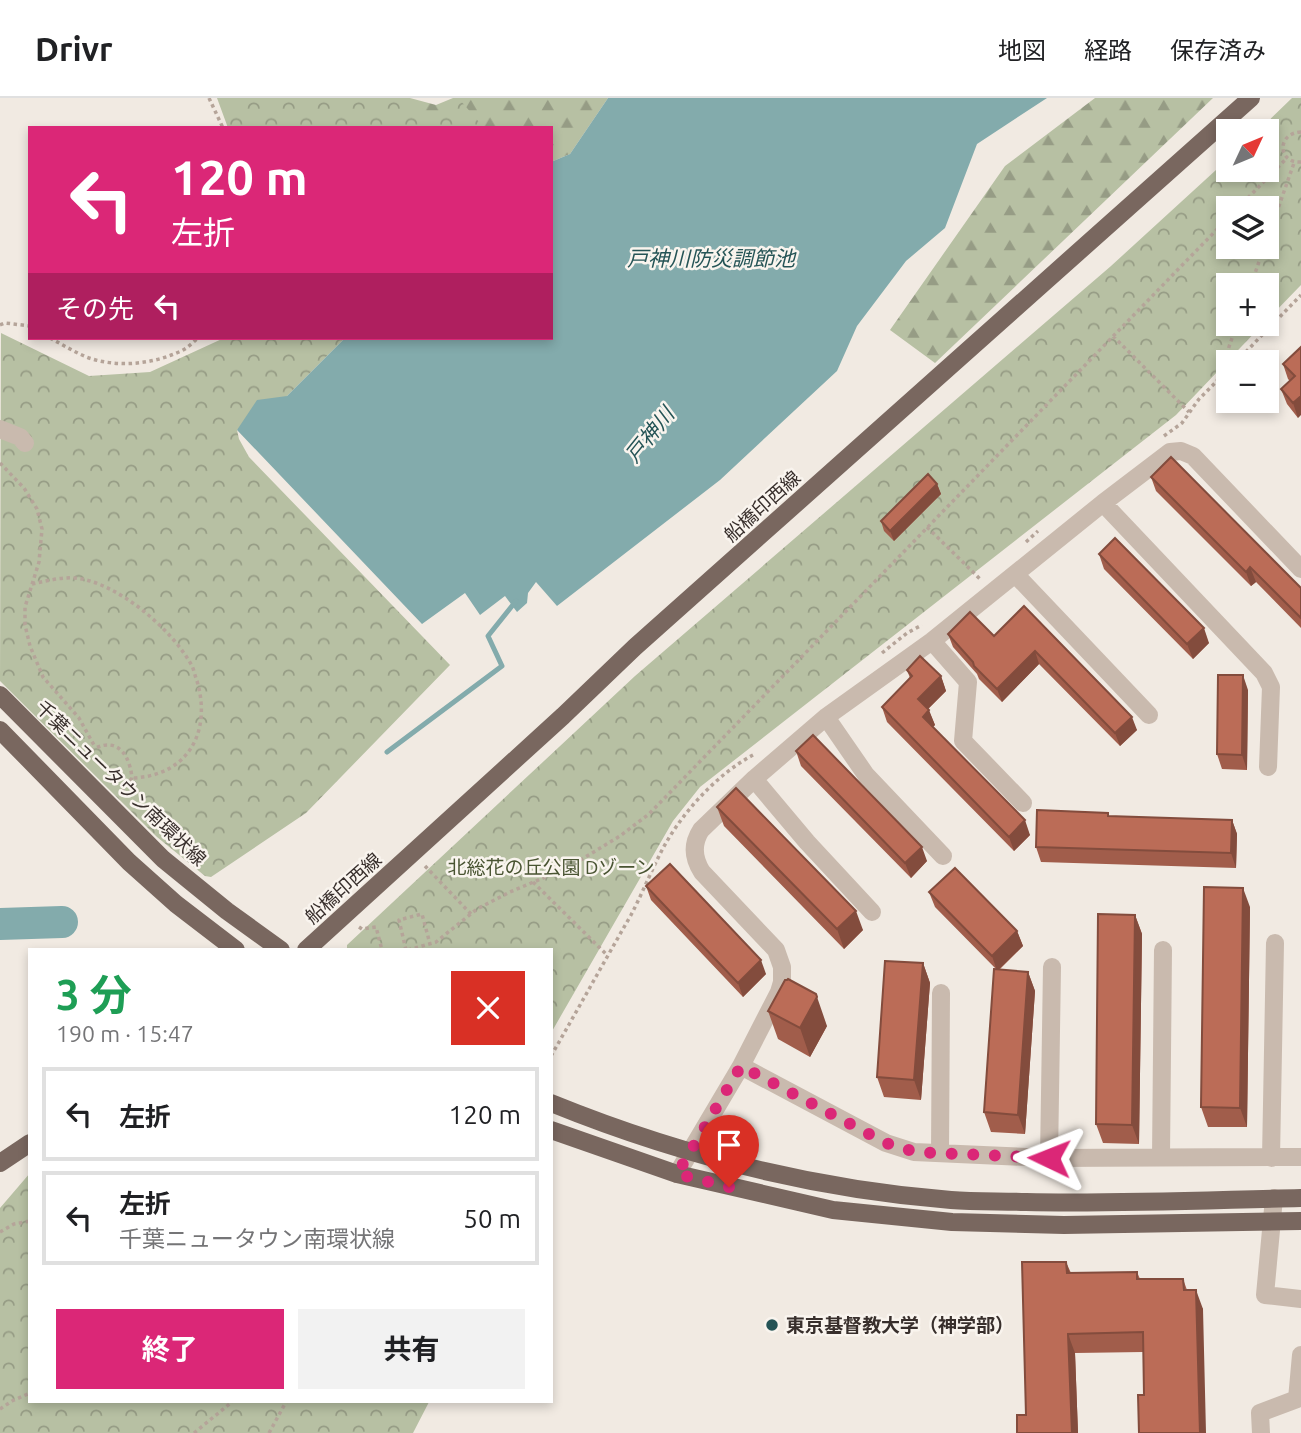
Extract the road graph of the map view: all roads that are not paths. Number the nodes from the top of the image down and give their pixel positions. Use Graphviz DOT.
graph roads {
  1 [pos="1251,98"];
  2 [pos="0,429"];
  3 [pos="25,443"];
  4 [pos="1103,503"];
  5 [pos="1301,569"];
  6 [pos="1015,573"];
  7 [pos="932,641"];
  8 [pos="0,695"];
  9 [pos="1149,715"];
  10 [pos="826,717"];
  11 [pos="0,730"];
  12 [pos="1268,767"];
  13 [pos="754,779"];
  14 [pos="1023,803"];
  15 [pos="943,856"];
  16 [pos="872,912"];
  17 [pos="1275,943"];
  18 [pos="233,948"];
  19 [pos="278,948"];
  20 [pos="308,948"];
  21 [pos="1163,950"];
  22 [pos="1052,967"];
  23 [pos="941,993"];
  24 [pos="741,1066"];
  25 [pos="553,1104"];
  26 [pos="553,1131"];
  27 [pos="28,1144"];
  28 [pos="689,1152"];
  29 [pos="940,1153"];
  30 [pos="1161,1157"];
  31 [pos="1301,1157"];
  32 [pos="1049,1158"];
  33 [pos="1271,1158"];
  34 [pos="0,1163"];
  35 [pos="677,1174"];
  36 [pos="1275,1198"];
  37 [pos="1301,1198"];
  38 [pos="1301,1221"];
  39 [pos="1273,1222"];
  40 [pos="1301,1299"];
  41 [pos="1301,1355"];
  42 [pos="1261,1433"];
  1 -- 20 [label="main road, 船橋印西線"];
  2 -- 3 [label="street"];
  4 -- 5 [label="street"];
  4 -- 6 [label="street"];
  4 -- 12 [label="street"];
  6 -- 7 [label="street"];
  6 -- 9 [label="street"];
  7 -- 10 [label="street"];
  7 -- 14 [label="street"];
  8 -- 19 [label="main road, 千葉ニュータウン南環状線"];
  10 -- 13 [label="street"];
  10 -- 15 [label="street"];
  11 -- 18 [label="main road"];
  13 -- 16 [label="street"];
  13 -- 24 [label="street"];
  17 -- 33 [label="street"];
  21 -- 30 [label="street"];
  22 -- 32 [label="street"];
  23 -- 29 [label="street"];
  24 -- 28 [label="street"];
  24 -- 29 [label="street"];
  25 -- 28 [label="main road"];
  26 -- 35 [label="main road"];
  27 -- 34 [label="main road"];
  28 -- 35 [label="street"];
  28 -- 36 [label="main road"];
  29 -- 32 [label="street"];
  30 -- 32 [label="street"];
  30 -- 33 [label="street"];
  31 -- 33 [label="street"];
  35 -- 39 [label="main road"];
  36 -- 37 [label="main road"];
  36 -- 39 [label="street"];
  38 -- 39 [label="main road"];
  39 -- 40 [label="street"];
  41 -- 42 [label="street"];
}
